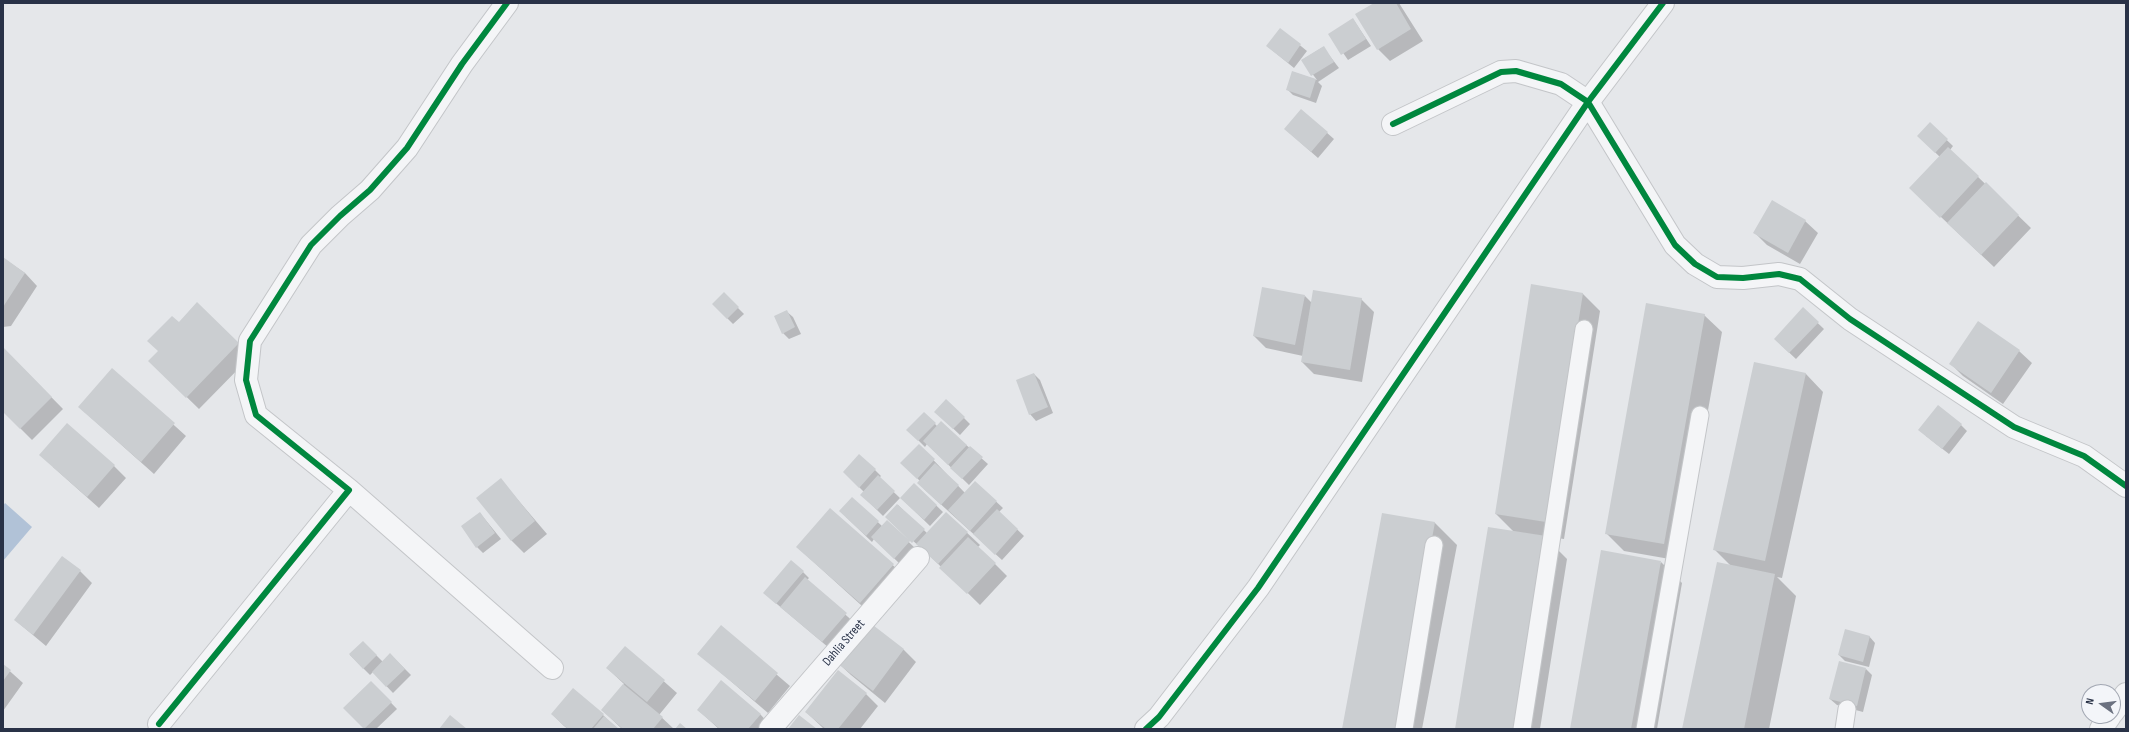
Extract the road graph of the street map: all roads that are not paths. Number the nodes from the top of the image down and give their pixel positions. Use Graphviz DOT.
graph roads {
  1 [pos="507,3"];
  2 [pos="1663,3"];
  3 [pos="1588,102"];
  4 [pos="1393,124"];
  5 [pos="1584,329"];
  6 [pos="1700,415"];
  7 [pos="2126,486"];
  8 [pos="349,490"];
  9 [pos="1434,545"];
  10 [pos="918,558"];
  11 [pos="552,668"];
  12 [pos="1847,709"];
  13 [pos="159,724"];
  14 [pos="770,729"];
  15 [pos="1146,729"];
  16 [pos="1404,729"];
  17 [pos="1522,729"];
  18 [pos="1645,729"];
  19 [pos="1844,729"];
  1 -- 8 [label="street"];
  2 -- 3 [label="street"];
  3 -- 4 [label="street"];
  3 -- 7 [label="street"];
  3 -- 15 [label="street"];
  5 -- 17 [label="lane"];
  6 -- 18 [label="lane"];
  8 -- 11 [label="street"];
  8 -- 13 [label="street"];
  9 -- 16 [label="lane"];
  10 -- 14 [label="street, Dahlia Street"];
  12 -- 19 [label="lane"];
}
